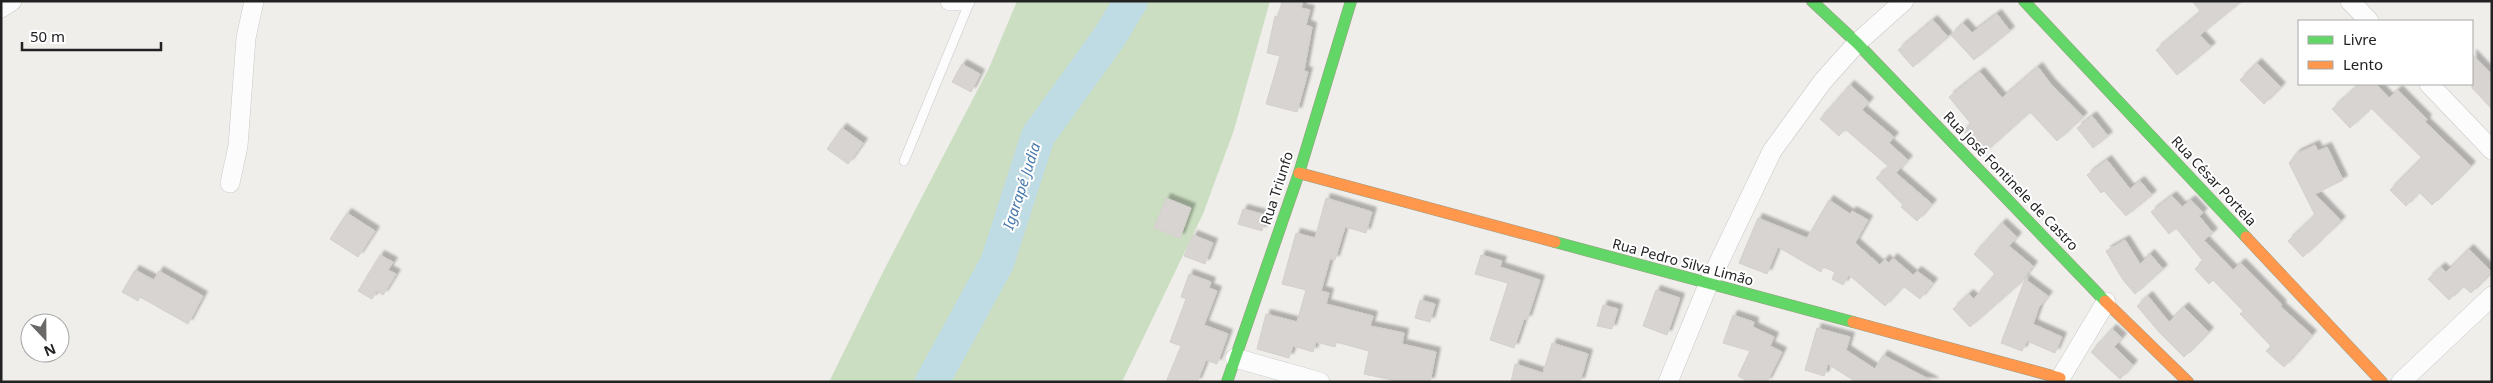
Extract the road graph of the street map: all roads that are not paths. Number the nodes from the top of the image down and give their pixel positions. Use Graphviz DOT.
graph roads {
  1 [pos="12,1"];
  2 [pos="254,1"];
  3 [pos="950,1"];
  4 [pos="964,1"];
  5 [pos="970,1"];
  6 [pos="1351,1"];
  7 [pos="1812,1"];
  8 [pos="1904,1"];
  9 [pos="2024,1"];
  10 [pos="2350,1"];
  11 [pos="1,8"];
  12 [pos="2368,20"];
  13 [pos="1857,43"];
  14 [pos="2430,85"];
  15 [pos="2492,150"];
  16 [pos="904,161"];
  17 [pos="1299,173"];
  18 [pos="230,182"];
  19 [pos="1708,285"];
  20 [pos="2492,296"];
  21 [pos="2106,302"];
  22 [pos="1235,358"];
  23 [pos="2059,380"];
  24 [pos="1227,382"];
  25 [pos="1320,382"];
  26 [pos="1668,382"];
  27 [pos="2188,382"];
  28 [pos="2382,382"];
  29 [pos="2401,382"];
  1 -- 11 [label="street"];
  2 -- 18 [label="street"];
  3 -- 4 [label="street"];
  5 -- 16 [label="lane"];
  6 -- 17 [label="street, Rua Triunfo"];
  7 -- 13 [label="street, Rua José Fontinele de Castro"];
  8 -- 13 [label="street"];
  9 -- 28 [label="street, Rua César Portela"];
  10 -- 12 [label="street"];
  13 -- 19 [label="street"];
  13 -- 21 [label="street, Rua José Fontinele de Castro"];
  14 -- 15 [label="street"];
  17 -- 19 [label="street, Rua Pedro Silva Limão"];
  17 -- 22 [label="street, Rua Triunfo"];
  19 -- 23 [label="street, Rua Pedro Silva Limão"];
  19 -- 26 [label="street"];
  20 -- 29 [label="street"];
  21 -- 23 [label="street"];
  21 -- 27 [label="street, Rua José Fontinele de Castro"];
  22 -- 24 [label="street, Rua Triunfo"];
  22 -- 25 [label="street"];
}
